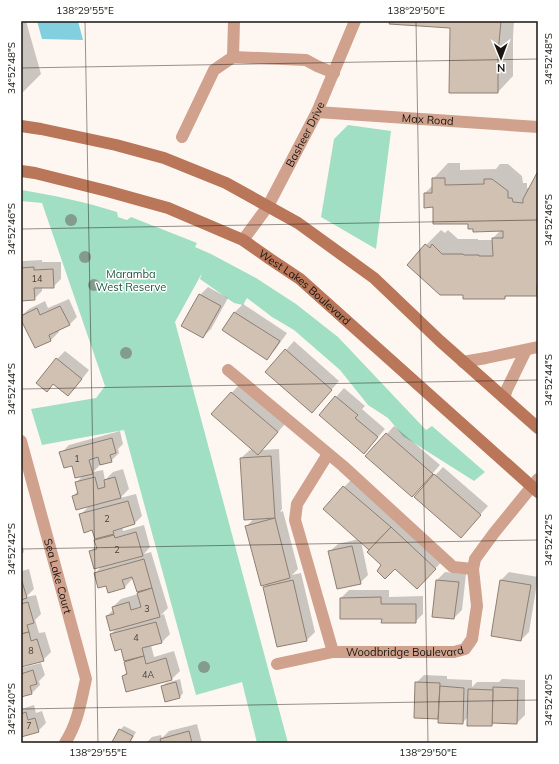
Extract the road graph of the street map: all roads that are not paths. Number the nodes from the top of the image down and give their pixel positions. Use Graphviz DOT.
graph roads {
  1 [pos="234,21"];
  2 [pos="355,21"];
  3 [pos="234,57"];
  4 [pos="334,73"];
  5 [pos="317,112"];
  6 [pos="21,126"];
  7 [pos="538,127"];
  8 [pos="182,137"];
  9 [pos="21,171"];
  10 [pos="268,206"];
  11 [pos="243,240"];
  12 [pos="538,347"];
  13 [pos="526,350"];
  14 [pos="464,362"];
  15 [pos="228,370"];
  16 [pos="504,398"];
  17 [pos="538,428"];
  18 [pos="21,441"];
  19 [pos="328,454"];
  20 [pos="536,486"];
  21 [pos="473,569"];
  22 [pos="333,652"];
  23 [pos="277,664"];
  24 [pos="65,743"];
  1 -- 3 [label="street"];
  2 -- 4 [label="street, Basheer Drive"];
  3 -- 4 [label="street"];
  3 -- 8 [label="street"];
  4 -- 5 [label="street, Basheer Drive"];
  5 -- 7 [label="street, Max Road"];
  5 -- 10 [label="street, Basheer Drive"];
  6 -- 10 [label="main road"];
  9 -- 11 [label="main road, West Lakes Boulevard"];
  10 -- 11 [label="street, Basheer Drive"];
  10 -- 14 [label="main road"];
  11 -- 20 [label="main road, West Lakes Boulevard"];
  12 -- 13 [label="street"];
  13 -- 14 [label="street"];
  13 -- 16 [label="street"];
  14 -- 16 [label="main road"];
  15 -- 19 [label="street"];
  16 -- 17 [label="main road"];
  18 -- 24 [label="street, Sea Lake Court"];
  19 -- 21 [label="street"];
  19 -- 22 [label="street, Woodbridge Boulevard"];
  20 -- 21 [label="street, Woodbridge Boulevard"];
  21 -- 22 [label="street, Woodbridge Boulevard"];
  22 -- 23 [label="street, Woodbridge Boulevard"];
}
